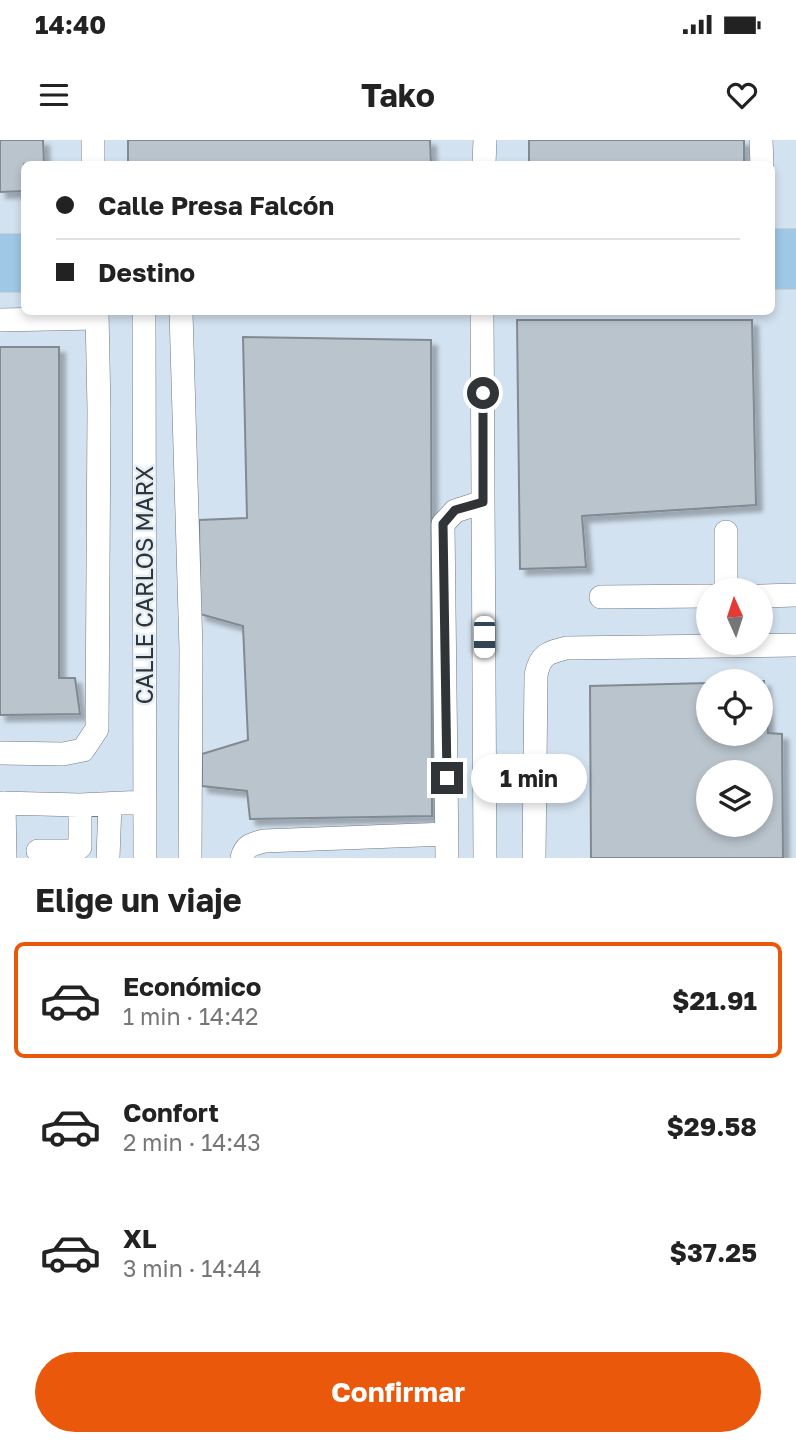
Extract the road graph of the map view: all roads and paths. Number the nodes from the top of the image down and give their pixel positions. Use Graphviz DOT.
graph roads {
  1 [pos="93,140"];
  2 [pos="485,140"];
  3 [pos="761,140"];
  4 [pos="93,161"];
  5 [pos="484,161"];
  6 [pos="762,161"];
  7 [pos="775,244"];
  8 [pos="796,244"];
  9 [pos="0,249"];
  10 [pos="21,249"];
  11 [pos="775,274"];
  12 [pos="796,274"];
  13 [pos="0,277"];
  14 [pos="21,277"];
  15 [pos="97,315"];
  16 [pos="144,315"];
  17 [pos="181,315"];
  18 [pos="482,315"];
  19 [pos="0,320"];
  20 [pos="483,502"];
  21 [pos="726,532"];
  22 [pos="726,578"];
  23 [pos="796,595"];
  24 [pos="696,596"];
  25 [pos="774,596"];
  26 [pos="601,597"];
  27 [pos="796,645"];
  28 [pos="0,753"];
  29 [pos="484,800"];
  30 [pos="145,802"];
  31 [pos="2,803"];
  32 [pos="110,804"];
  33 [pos="80,805"];
  34 [pos="447,805"];
  35 [pos="447,834"];
  36 [pos="38,851"];
  37 [pos="5,858"];
  38 [pos="108,858"];
  39 [pos="145,858"];
  40 [pos="190,858"];
  41 [pos="242,858"];
  42 [pos="447,858"];
  43 [pos="485,858"];
  44 [pos="534,858"];
  1 -- 4 [label="lane"];
  2 -- 5 [label="lane"];
  3 -- 6 [label="lane"];
  7 -- 8 [label="main road"];
  9 -- 10 [label="main road"];
  11 -- 12 [label="main road"];
  13 -- 14 [label="main road"];
  15 -- 19 [label="lane"];
  15 -- 28 [label="lane"];
  16 -- 30 [label="lane, CALLE CARLOS MARX"];
  17 -- 40 [label="lane"];
  18 -- 20 [label="lane"];
  20 -- 29 [label="lane"];
  20 -- 34 [label="lane"];
  21 -- 22 [label="lane"];
  23 -- 25 [label="lane"];
  24 -- 26 [label="lane"];
  27 -- 44 [label="lane"];
  29 -- 34 [label="lane"];
  29 -- 43 [label="lane"];
  30 -- 32 [label="lane"];
  30 -- 39 [label="lane, CALLE CARLOS MARX"];
  31 -- 33 [label="lane"];
  31 -- 37 [label="lane"];
  32 -- 33 [label="lane"];
  32 -- 38 [label="lane"];
  33 -- 36 [label="lane"];
  34 -- 35 [label="lane"];
  35 -- 41 [label="lane"];
  35 -- 42 [label="lane"];
}
